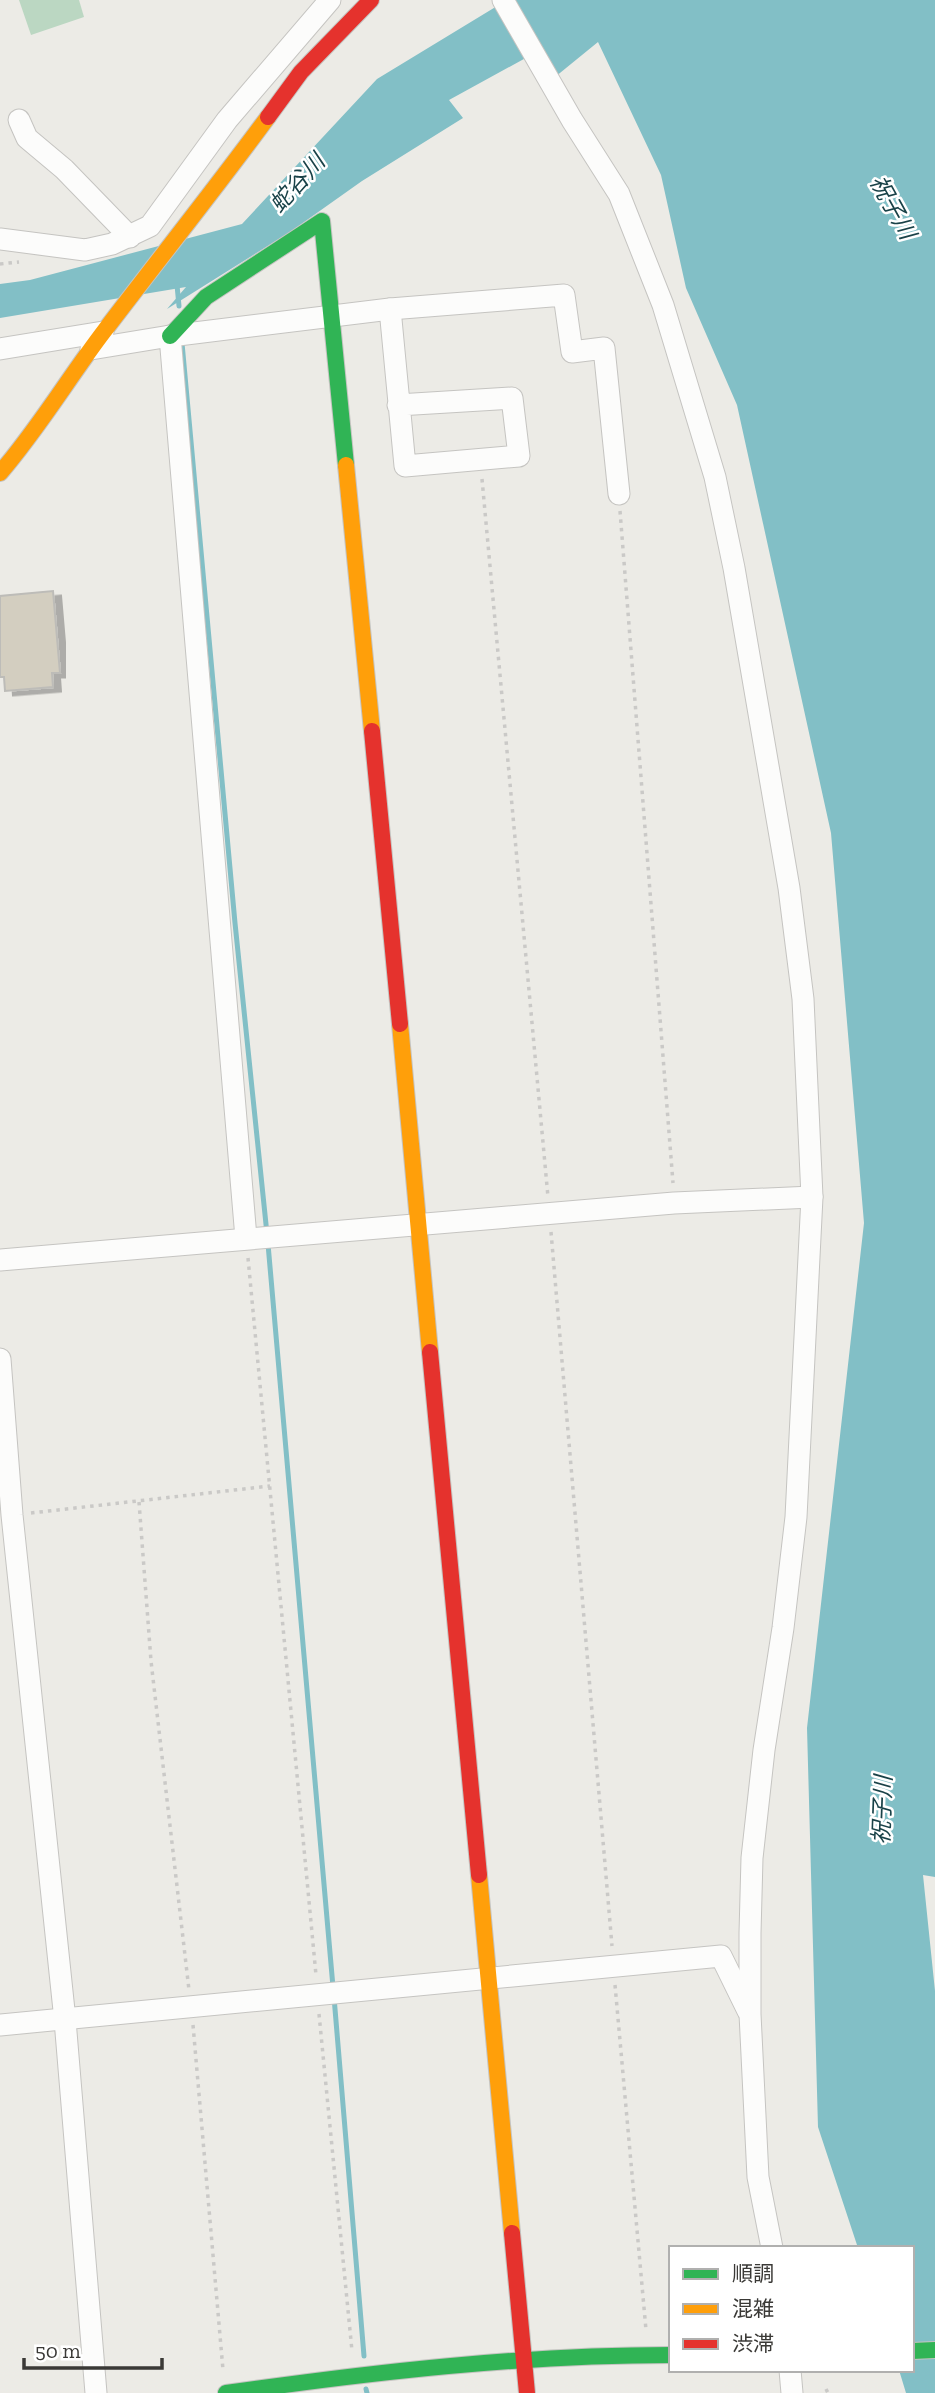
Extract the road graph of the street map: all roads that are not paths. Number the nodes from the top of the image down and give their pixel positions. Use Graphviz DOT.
graph roads {
  1 [pos="330,0"];
  2 [pos="371,0"];
  3 [pos="503,0"];
  4 [pos="19,120"];
  5 [pos="228,120"];
  6 [pos="252,139"];
  7 [pos="130,237"];
  8 [pos="0,239"];
  9 [pos="390,309"];
  10 [pos="333,315"];
  11 [pos="170,336"];
  12 [pos="97,341"];
  13 [pos="0,349"];
  14 [pos="398,405"];
  15 [pos="21,449"];
  16 [pos="0,459"];
  17 [pos="0,472"];
  18 [pos="619,494"];
  19 [pos="812,1196"];
  20 [pos="418,1226"];
  21 [pos="250,1238"];
  22 [pos="0,1260"];
  23 [pos="0,1359"];
  24 [pos="487,1978"];
  25 [pos="750,2014"];
  26 [pos="65,2020"];
  27 [pos="0,2025"];
  28 [pos="772,2246"];
  29 [pos="935,2350"];
  30 [pos="914,2351"];
  31 [pos="669,2355"];
  32 [pos="523,2360"];
  33 [pos="790,2372"];
  34 [pos="355,2384"];
  35 [pos="225,2386"];
  36 [pos="96,2393"];
  37 [pos="527,2393"];
  38 [pos="792,2393"];
  1 -- 5 [label="street"];
  2 -- 6 [label="street"];
  3 -- 19 [label="street"];
  4 -- 7 [label="street"];
  5 -- 6 [label="street"];
  5 -- 7 [label="street"];
  6 -- 12 [label="street"];
  7 -- 8 [label="street"];
  9 -- 10 [label="street"];
  9 -- 14 [label="street"];
  9 -- 18 [label="street"];
  10 -- 11 [label="street"];
  10 -- 11 [label="street"];
  10 -- 20 [label="street"];
  11 -- 12 [label="street"];
  11 -- 21 [label="street"];
  12 -- 13 [label="street"];
  12 -- 15 [label="street"];
  14 -- 14 [label="street"];
  15 -- 16 [label="street"];
  15 -- 17 [label="street"];
  19 -- 20 [label="street"];
  19 -- 25 [label="street"];
  20 -- 21 [label="street"];
  20 -- 24 [label="street"];
  21 -- 22 [label="street"];
  23 -- 26 [label="street"];
  24 -- 25 [label="street"];
  24 -- 26 [label="street"];
  24 -- 32 [label="street"];
  25 -- 28 [label="street"];
  26 -- 27 [label="street"];
  26 -- 36 [label="street"];
  29 -- 30 [label="street"];
  31 -- 32 [label="street"];
  32 -- 34 [label="street"];
  32 -- 37 [label="street"];
  33 -- 38 [label="street"];
  34 -- 35 [label="street"];
}
